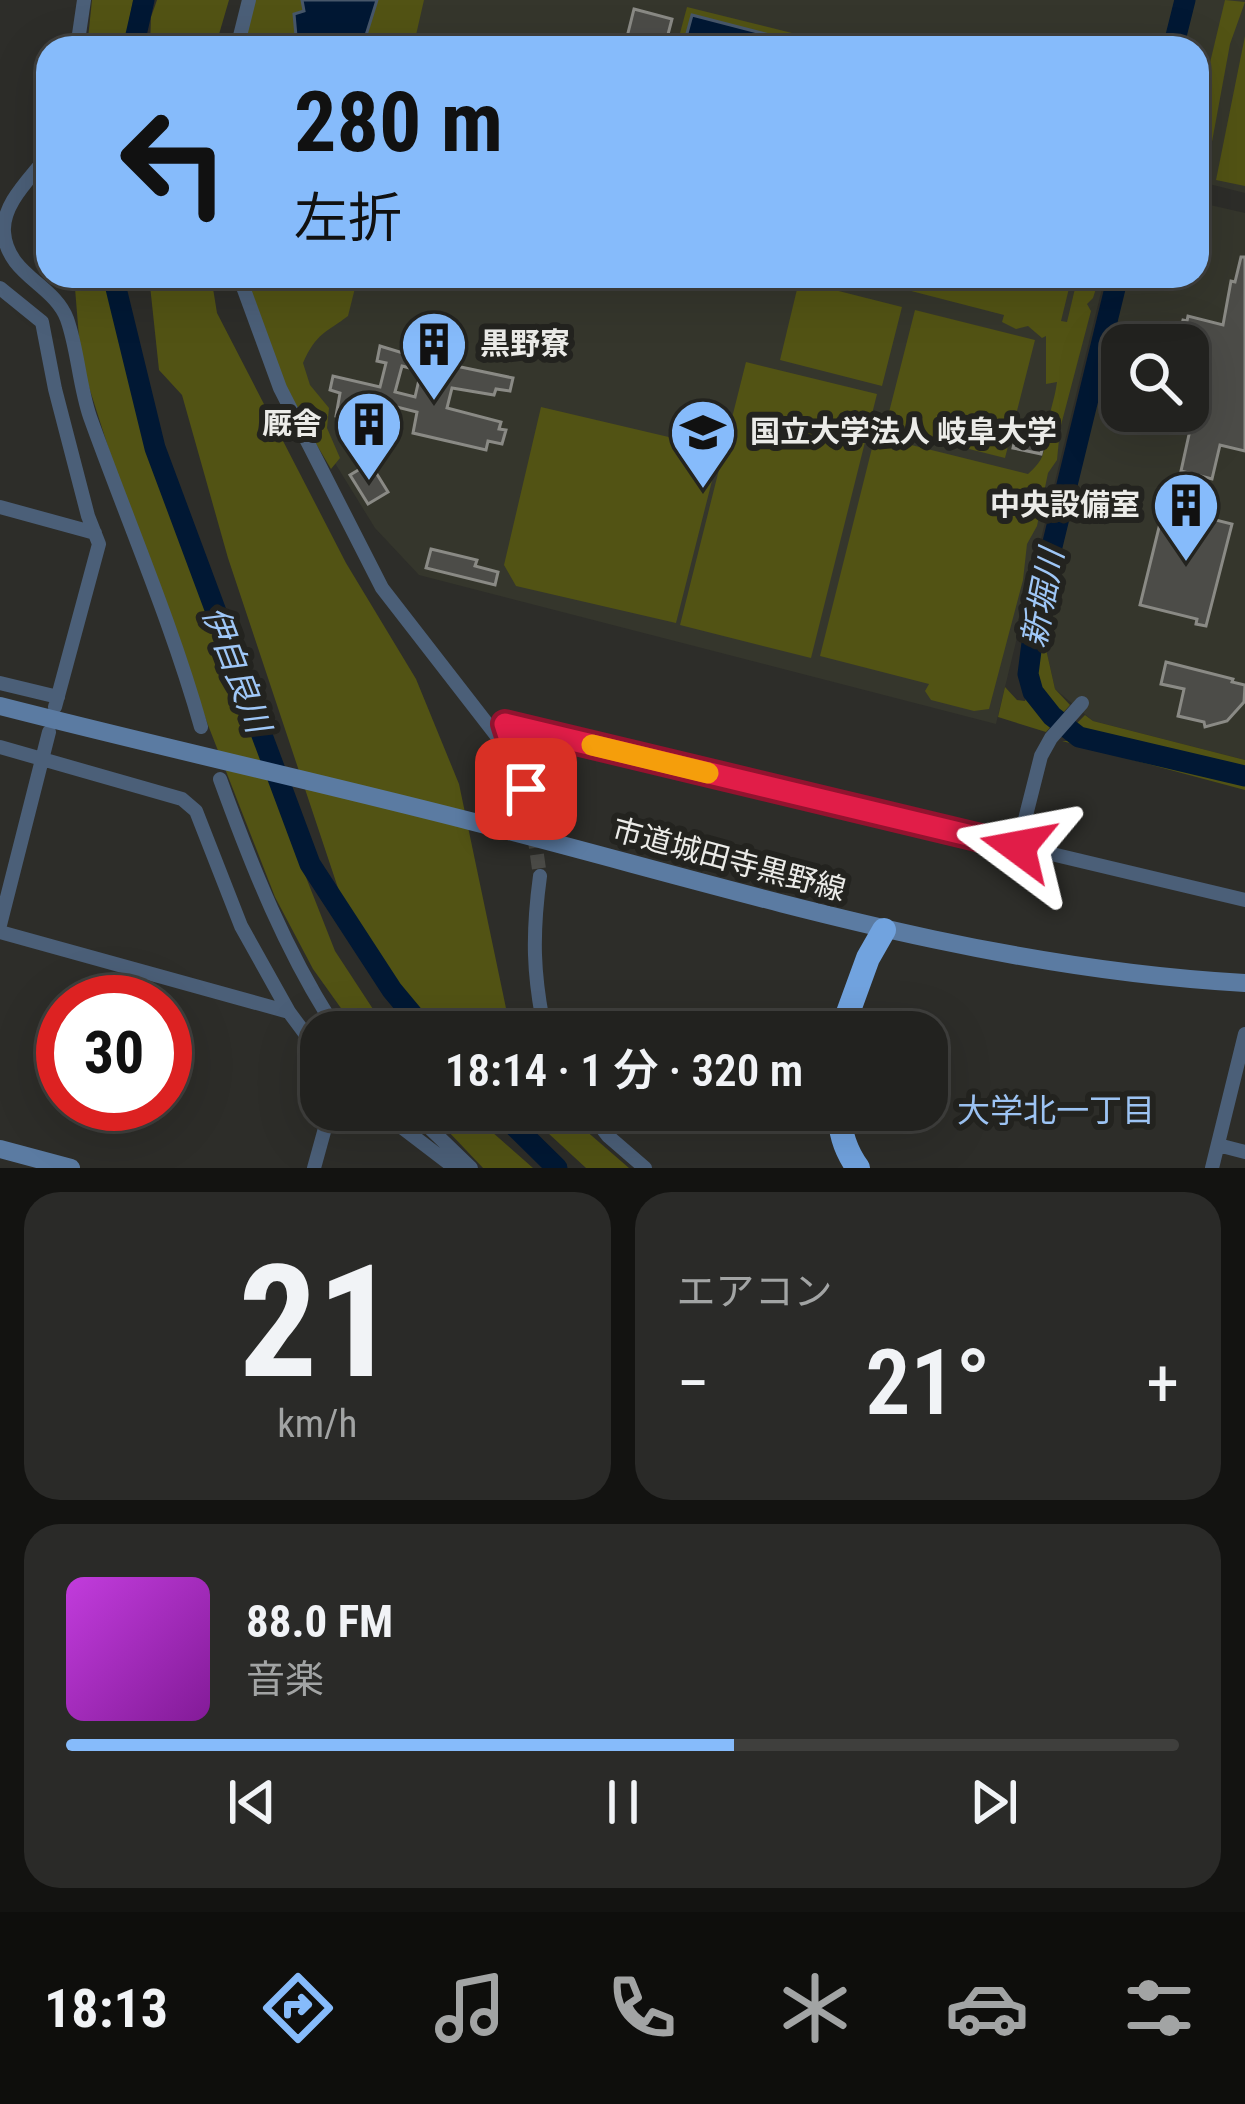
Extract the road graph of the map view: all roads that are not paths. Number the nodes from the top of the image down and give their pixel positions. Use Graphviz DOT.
graph roads {
  1 [pos="84,0"];
  2 [pos="249,0"];
  3 [pos="79,36"];
  4 [pos="240,36"];
  5 [pos="36,171"];
  6 [pos="36,286"];
  7 [pos="0,288"];
  8 [pos="38,288"];
  9 [pos="243,288"];
  10 [pos="0,507"];
  11 [pos="95,532"];
  12 [pos="0,683"];
  13 [pos="1082,703"];
  14 [pos="0,706"];
  15 [pos="201,727"];
  16 [pos="49,732"];
  17 [pos="0,747"];
  18 [pos="43,762"];
  19 [pos="520,766"];
  20 [pos="217,770"];
  21 [pos="531,813"];
  22 [pos="1018,847"];
  23 [pos="540,877"];
  24 [pos="1245,900"];
  25 [pos="0,928"];
  26 [pos="884,930"];
  27 [pos="1245,982"];
  28 [pos="324,1011"];
  29 [pos="540,1011"];
  30 [pos="849,1011"];
  31 [pos="863,1011"];
  32 [pos="289,1012"];
  33 [pos="300,1026"];
  34 [pos="1245,1034"];
  35 [pos="324,1131"];
  36 [pos="407,1131"];
  37 [pos="433,1131"];
  38 [pos="604,1131"];
  39 [pos="827,1131"];
  40 [pos="841,1131"];
  41 [pos="1218,1145"];
  42 [pos="0,1149"];
  43 [pos="1245,1152"];
  44 [pos="71,1168"];
  45 [pos="314,1168"];
  46 [pos="455,1168"];
  47 [pos="471,1168"];
  48 [pos="645,1168"];
  49 [pos="842,1168"];
  50 [pos="858,1168"];
  51 [pos="1212,1168"];
  1 -- 3 [label="street"];
  2 -- 4 [label="street"];
  5 -- 6 [label="street"];
  7 -- 11 [label="street"];
  8 -- 15 [label="street"];
  9 -- 19 [label="street"];
  10 -- 11 [label="street"];
  11 -- 12 [label="street"];
  13 -- 22 [label="street"];
  14 -- 20 [label="street, 市道城田寺黒野線"];
  16 -- 18 [label="street"];
  17 -- 18 [label="street"];
  18 -- 25 [label="street"];
  18 -- 32 [label="street"];
  19 -- 21 [label="street"];
  19 -- 22 [label="street"];
  20 -- 26 [label="street, 市道城田寺黒野線"];
  20 -- 28 [label="street"];
  22 -- 24 [label="street"];
  23 -- 29 [label="street"];
  25 -- 32 [label="street"];
  26 -- 27 [label="street, 市道城田寺黒野線"];
  26 -- 30 [label="highway"];
  26 -- 31 [label="highway"];
  32 -- 33 [label="street"];
  34 -- 41 [label="street"];
  35 -- 45 [label="street"];
  36 -- 46 [label="street"];
  37 -- 47 [label="street"];
  38 -- 48 [label="street"];
  39 -- 49 [label="highway"];
  40 -- 50 [label="highway"];
  41 -- 43 [label="street"];
  41 -- 51 [label="street"];
  42 -- 44 [label="street"];
}
